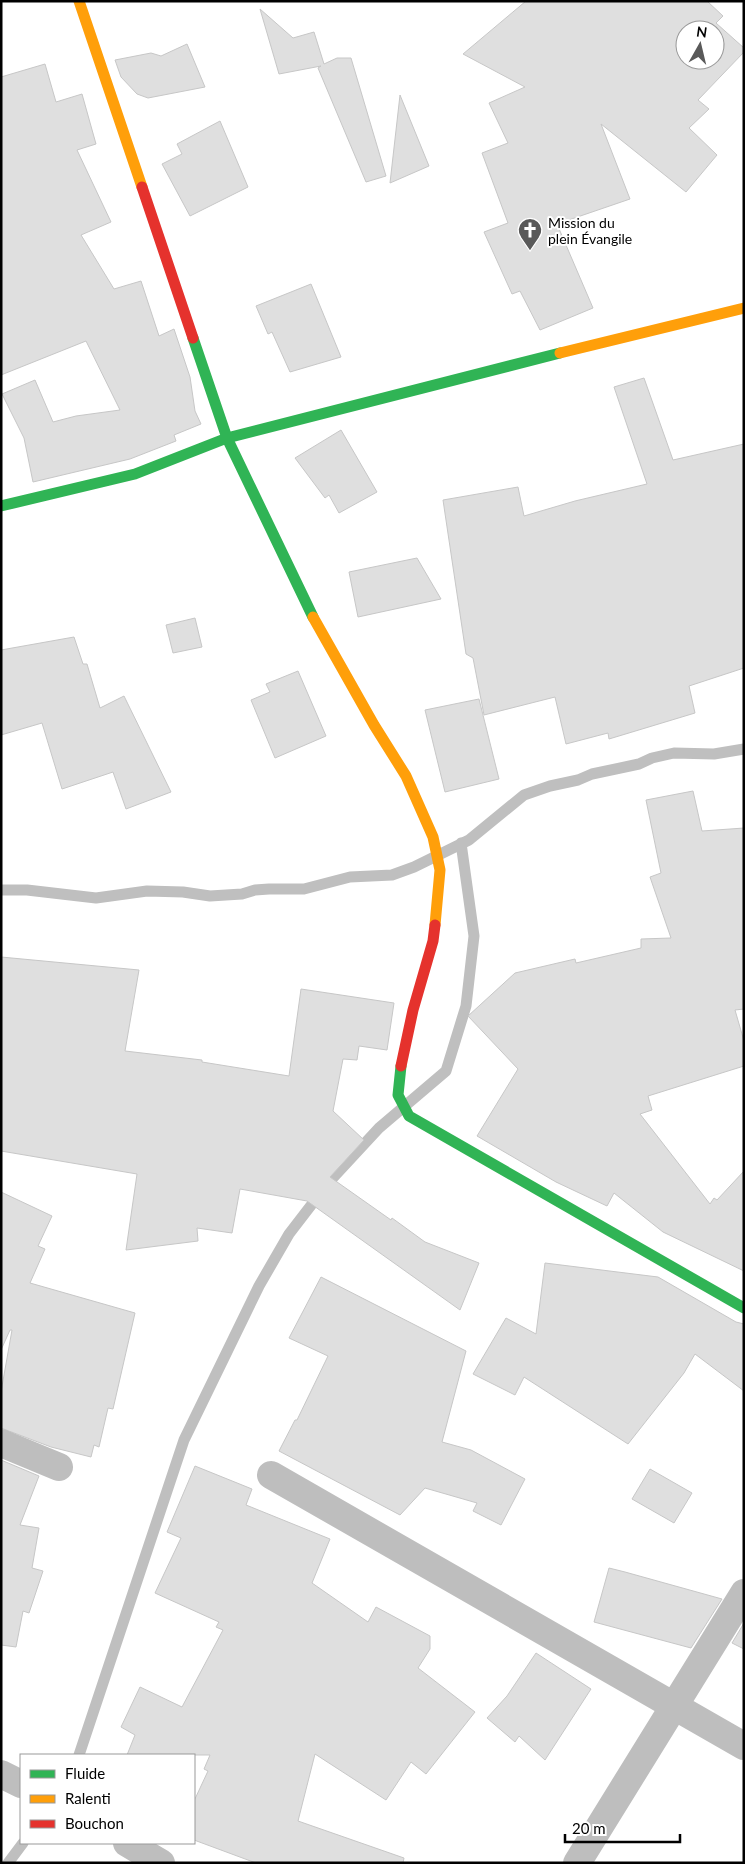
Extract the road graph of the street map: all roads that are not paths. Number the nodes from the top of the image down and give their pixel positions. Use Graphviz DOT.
graph roads {
  1 [pos="80,1"];
  2 [pos="744,308"];
  3 [pos="227,438"];
  4 [pos="1,506"];
  5 [pos="744,1308"];
  6 [pos="1,1443"];
  7 [pos="59,1467"];
  8 [pos="271,1475"];
  9 [pos="744,1592"];
  10 [pos="674,1706"];
  11 [pos="744,1746"];
  12 [pos="129,1844"];
  13 [pos="161,1863"];
  14 [pos="577,1863"];
  1 -- 3 [label="street"];
  2 -- 3 [label="street"];
  3 -- 4 [label="street"];
  3 -- 5 [label="street"];
  6 -- 7 [label="street"];
  8 -- 10 [label="street"];
  9 -- 10 [label="street"];
  10 -- 11 [label="street"];
  10 -- 14 [label="street"];
  12 -- 13 [label="street"];
}
